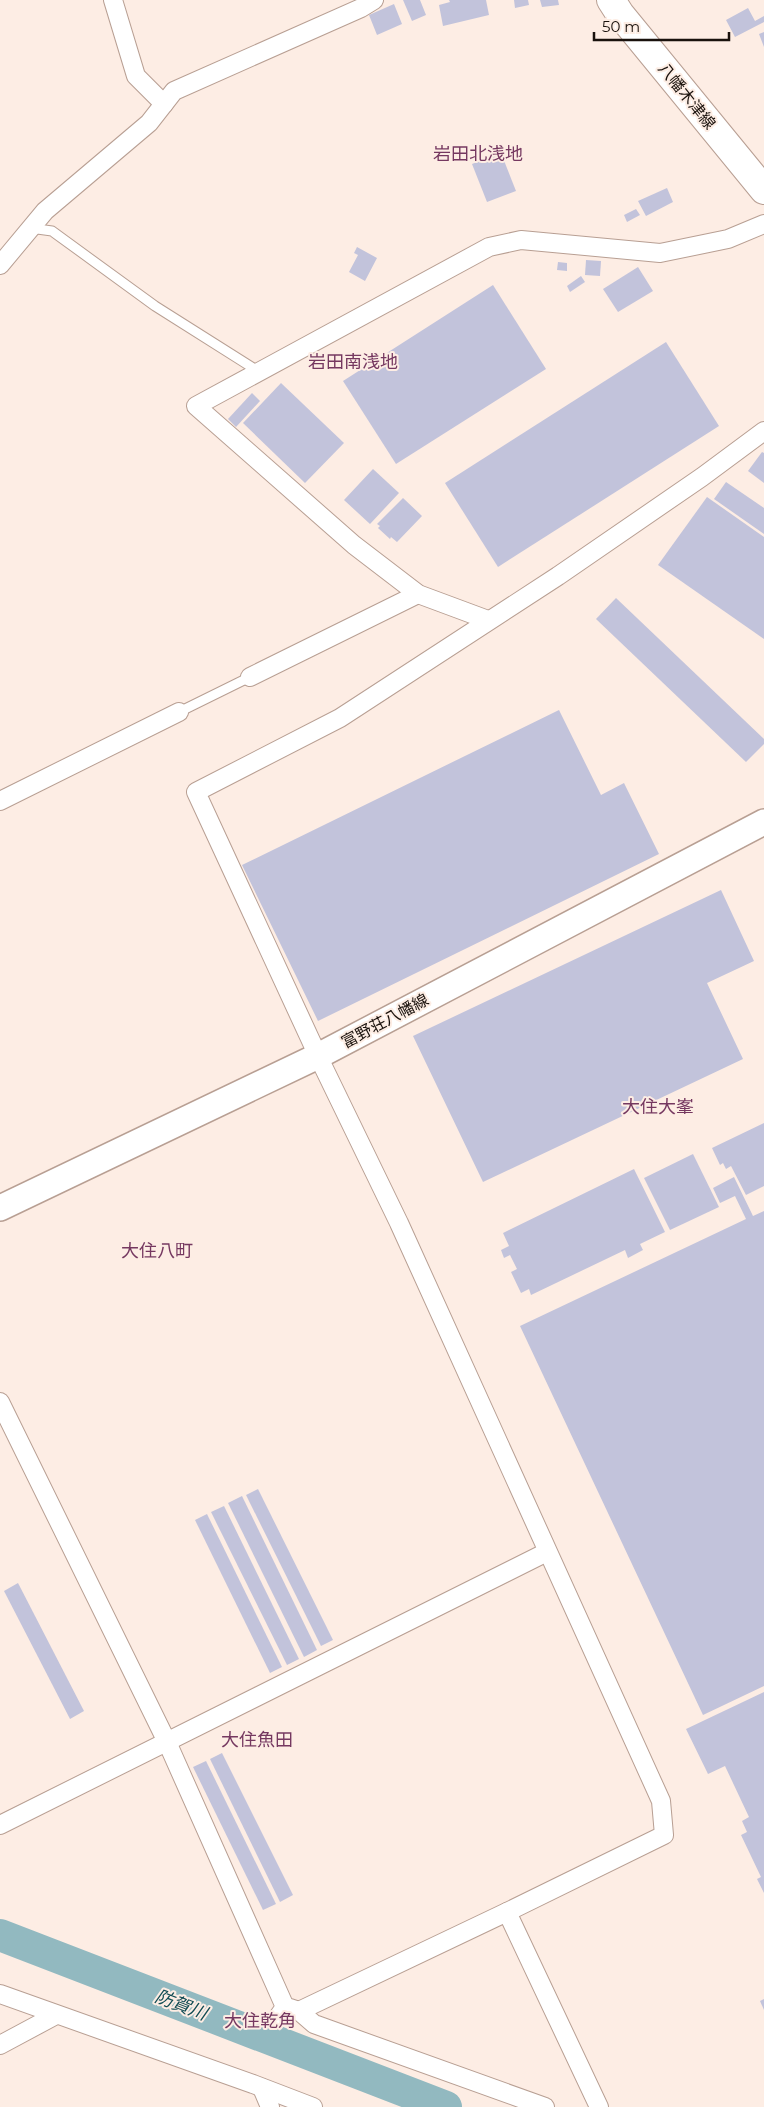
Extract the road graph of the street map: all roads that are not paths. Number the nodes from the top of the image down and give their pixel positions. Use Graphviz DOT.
graph roads {
  1 [pos="113,0"];
  2 [pos="374,0"];
  3 [pos="611,0"];
  4 [pos="164,104"];
  5 [pos="764,190"];
  6 [pos="764,224"];
  7 [pos="30,228"];
  8 [pos="0,265"];
  9 [pos="261,373"];
  10 [pos="764,431"];
  11 [pos="418,594"];
  12 [pos="488,620"];
  13 [pos="250,677"];
  14 [pos="179,712"];
  15 [pos="0,801"];
  16 [pos="764,822"];
  17 [pos="318,1056"];
  18 [pos="0,1208"];
  19 [pos="0,1402"];
  20 [pos="547,1552"];
  21 [pos="167,1742"];
  22 [pos="0,1825"];
  23 [pos="507,1912"];
  24 [pos="0,1994"];
  25 [pos="287,2012"];
  26 [pos="56,2016"];
  27 [pos="0,2045"];
  28 [pos="262,2088"];
  29 [pos="270,2107"];
  30 [pos="313,2107"];
  31 [pos="545,2107"];
  32 [pos="599,2107"];
  1 -- 4 [label="street"];
  2 -- 4 [label="street"];
  3 -- 5 [label="main road, 八幡木津線"];
  4 -- 7 [label="street"];
  6 -- 9 [label="street"];
  7 -- 8 [label="street"];
  7 -- 9 [label="lane"];
  9 -- 11 [label="street"];
  10 -- 12 [label="street"];
  11 -- 12 [label="street"];
  11 -- 13 [label="street"];
  12 -- 17 [label="street"];
  13 -- 14 [label="lane"];
  14 -- 15 [label="street"];
  16 -- 17 [label="main road, 富野荘八幡線"];
  17 -- 18 [label="main road, 富野荘八幡線"];
  17 -- 20 [label="street"];
  19 -- 21 [label="street"];
  20 -- 21 [label="street"];
  20 -- 23 [label="street"];
  21 -- 22 [label="street"];
  21 -- 25 [label="street"];
  23 -- 25 [label="street"];
  23 -- 32 [label="street"];
  24 -- 26 [label="street"];
  25 -- 31 [label="street"];
  26 -- 27 [label="street"];
  26 -- 28 [label="street"];
  28 -- 29 [label="street"];
  28 -- 30 [label="street"];
}
